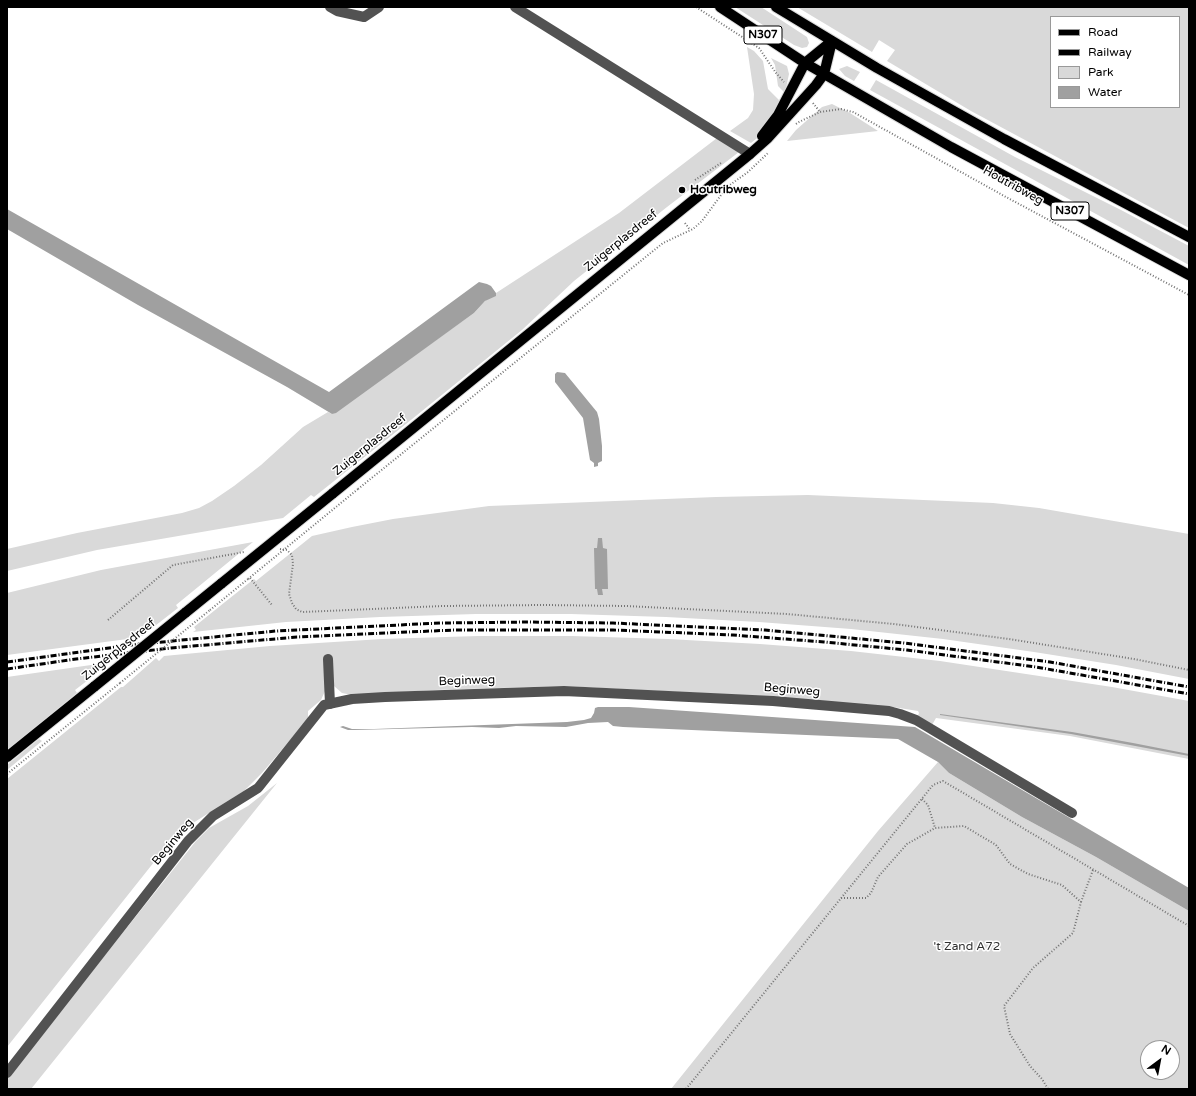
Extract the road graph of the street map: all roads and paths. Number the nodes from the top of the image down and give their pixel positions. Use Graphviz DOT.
graph roads {
  1 [pos="330,7"];
  2 [pos="379,7"];
  3 [pos="515,7"];
  4 [pos="696,7"];
  5 [pos="720,7"];
  6 [pos="776,7"];
  7 [pos="832,41"];
  8 [pos="805,62"];
  9 [pos="824,74"];
  10 [pos="792,87"];
  11 [pos="806,96"];
  12 [pos="750,154"];
  13 [pos="725,160"];
  14 [pos="695,180"];
  15 [pos="737,180"];
  16 [pos="685,223"];
  17 [pos="690,230"];
  18 [pos="1189,237"];
  19 [pos="1189,275"];
  20 [pos="1189,296"];
  21 [pos="274,549"];
  22 [pos="247,552"];
  23 [pos="249,578"];
  24 [pos="272,605"];
  25 [pos="108,620"];
  26 [pos="328,659"];
  27 [pos="1189,670"];
  28 [pos="330,704"];
  29 [pos="7,756"];
  30 [pos="7,774"];
  31 [pos="922,799"];
  32 [pos="1072,813"];
  33 [pos="935,828"];
  34 [pos="1093,870"];
  35 [pos="840,898"];
  36 [pos="1081,902"];
  37 [pos="1189,926"];
  38 [pos="7,1073"];
  39 [pos="686,1089"];
  40 [pos="1048,1089"];
  1 -- 2 [label="lane"];
  3 -- 12 [label="lane"];
  4 -- 10 [label="path"];
  5 -- 8 [label="main road, Houtribweg / N307"];
  6 -- 7 [label="main road, N307"];
  7 -- 8 [label="main road, Zuigerplasdreef"];
  7 -- 9 [label="main road, Zuigerplasdreef"];
  7 -- 18 [label="main road, N307"];
  8 -- 9 [label="main road, Houtribweg / N307"];
  8 -- 10 [label="main road, Zuigerplasdreef"];
  9 -- 11 [label="main road, Zuigerplasdreef"];
  9 -- 19 [label="main road, Houtribweg / N307"];
  10 -- 12 [label="main road, Zuigerplasdreef"];
  11 -- 12 [label="main road, Zuigerplasdreef"];
  11 -- 20 [label="path, Houtribweg"];
  12 -- 29 [label="main road, Zuigerplasdreef, bridge"];
  13 -- 14 [label="path"];
  15 -- 17 [label="path"];
  16 -- 17 [label="path"];
  17 -- 23 [label="path, bridge"];
  21 -- 27 [label="path"];
  22 -- 25 [label="path"];
  23 -- 24 [label="path"];
  23 -- 30 [label="path, bridge"];
  26 -- 28 [label="lane"];
  28 -- 32 [label="lane, Beginweg"];
  28 -- 38 [label="lane, Beginweg"];
  31 -- 33 [label="path"];
  31 -- 34 [label="path"];
  31 -- 35 [label="path"];
  33 -- 35 [label="path"];
  33 -- 36 [label="path"];
  34 -- 36 [label="path"];
  34 -- 37 [label="path"];
  35 -- 39 [label="path"];
  36 -- 40 [label="path"];
}
